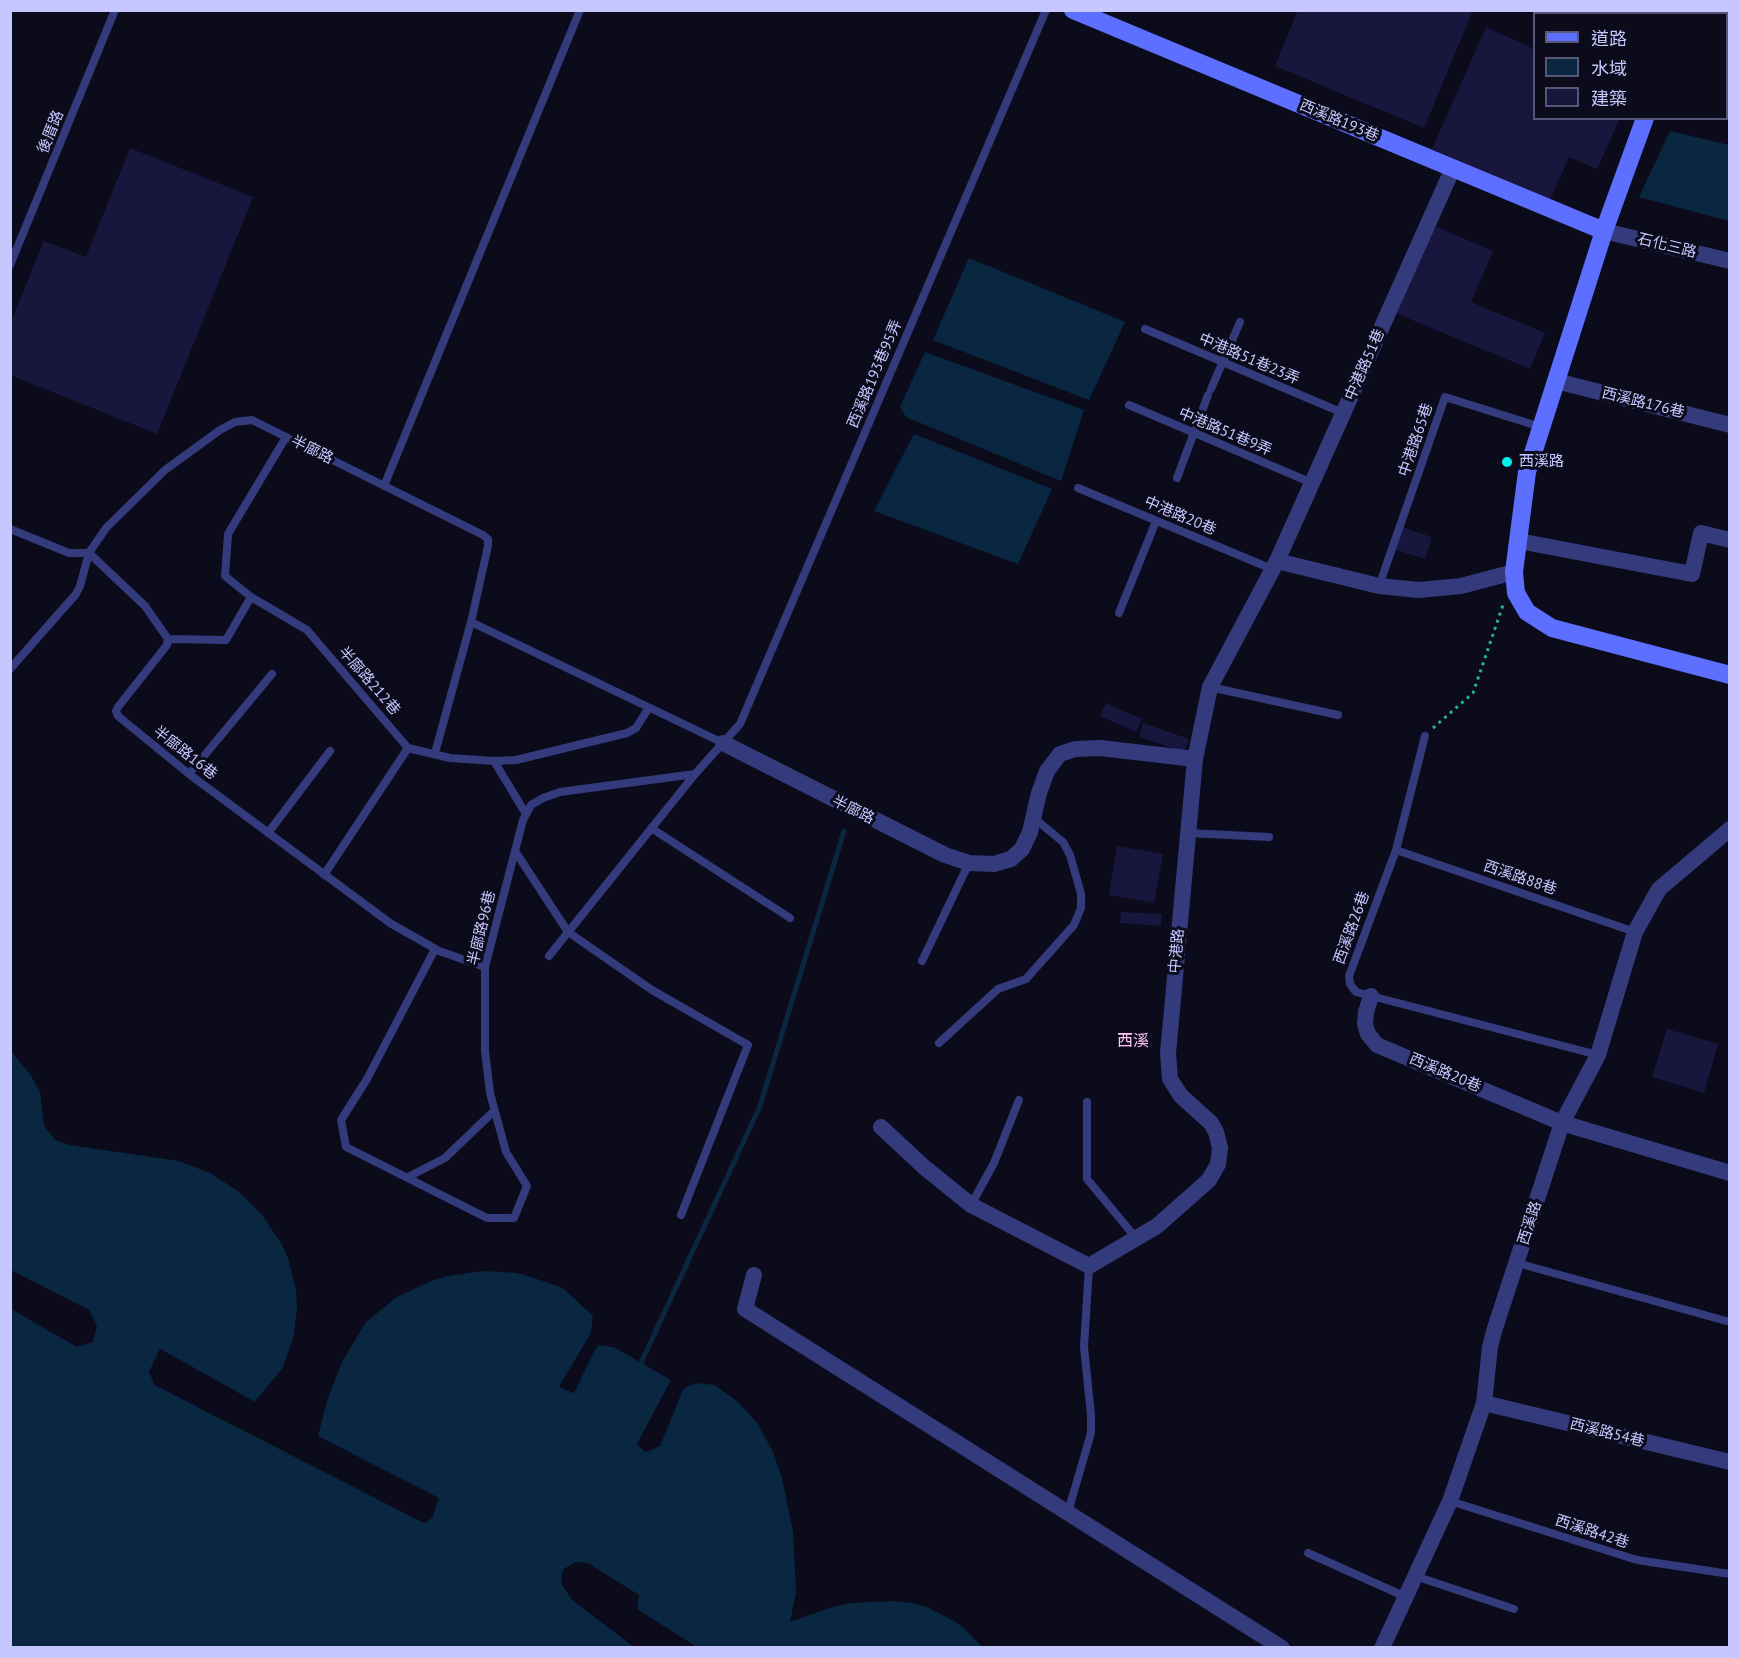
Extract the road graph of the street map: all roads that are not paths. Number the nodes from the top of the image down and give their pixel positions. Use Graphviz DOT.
graph roads {
  1 [pos="116,10"];
  2 [pos="580,10"];
  3 [pos="1046,10"];
  4 [pos="1074,10"];
  5 [pos="1644,120"];
  6 [pos="1453,168"];
  7 [pos="1604,231"];
  8 [pos="1730,261"];
  9 [pos="10,265"];
  10 [pos="1240,322"];
  11 [pos="1145,329"];
  12 [pos="1223,363"];
  13 [pos="1556,381"];
  14 [pos="1129,405"];
  15 [pos="1343,413"];
  16 [pos="1730,425"];
  17 [pos="1541,428"];
  18 [pos="1194,433"];
  19 [pos="286,437"];
  20 [pos="1177,478"];
  21 [pos="1312,483"];
  22 [pos="384,486"];
  23 [pos="1078,488"];
  24 [pos="1156,521"];
  25 [pos="10,529"];
  26 [pos="1730,540"];
  27 [pos="1519,541"];
  28 [pos="89,553"];
  29 [pos="1274,565"];
  30 [pos="1514,572"];
  31 [pos="1379,586"];
  32 [pos="251,597"];
  33 [pos="1119,613"];
  34 [pos="471,622"];
  35 [pos="168,639"];
  36 [pos="10,669"];
  37 [pos="272,674"];
  38 [pos="1730,675"];
  39 [pos="1210,687"];
  40 [pos="648,709"];
  41 [pos="1338,715"];
  42 [pos="1425,736"];
  43 [pos="723,743"];
  44 [pos="408,748"];
  45 [pos="330,751"];
  46 [pos="435,753"];
  47 [pos="1195,759"];
  48 [pos="494,761"];
  49 [pos="189,774"];
  50 [pos="695,774"];
  51 [pos="526,814"];
  52 [pos="1033,817"];
  53 [pos="651,828"];
  54 [pos="1730,829"];
  55 [pos="268,833"];
  56 [pos="1188,833"];
  57 [pos="1269,837"];
  58 [pos="1396,850"];
  59 [pos="514,851"];
  60 [pos="969,864"];
  61 [pos="324,875"];
  62 [pos="790,918"];
  63 [pos="568,932"];
  64 [pos="1635,932"];
  65 [pos="435,949"];
  66 [pos="549,956"];
  67 [pos="922,961"];
  68 [pos="485,966"];
  69 [pos="1371,996"];
  70 [pos="939,1043"];
  71 [pos="1598,1055"];
  72 [pos="1019,1100"];
  73 [pos="1087,1102"];
  74 [pos="494,1111"];
  75 [pos="1562,1123"];
  76 [pos="880,1127"];
  77 [pos="1730,1173"];
  78 [pos="408,1178"];
  79 [pos="970,1205"];
  80 [pos="681,1215"];
  81 [pos="1136,1238"];
  82 [pos="1517,1263"];
  83 [pos="1089,1266"];
  84 [pos="754,1275"];
  85 [pos="1730,1322"];
  86 [pos="1484,1403"];
  87 [pos="1730,1462"];
  88 [pos="1450,1501"];
  89 [pos="1068,1512"];
  90 [pos="1308,1553"];
  91 [pos="1730,1574"];
  92 [pos="1415,1576"];
  93 [pos="1406,1597"];
  94 [pos="1514,1609"];
  95 [pos="1282,1647"];
  96 [pos="1382,1647"];
  1 -- 9 [label="lane, 後厝路"];
  2 -- 22 [label="lane"];
  3 -- 43 [label="lane, 西溪路193巷95弄"];
  4 -- 6 [label="street, 西溪路193巷"];
  5 -- 7 [label="street"];
  6 -- 7 [label="street, 西溪路193巷"];
  6 -- 15 [label="street, 中港路51巷"];
  7 -- 8 [label="street, 石化三路"];
  7 -- 13 [label="street"];
  10 -- 12 [label="lane"];
  11 -- 12 [label="lane, 中港路51巷23弄"];
  12 -- 15 [label="lane, 中港路51巷23弄"];
  12 -- 18 [label="lane"];
  13 -- 16 [label="street, 西溪路176巷"];
  13 -- 17 [label="street"];
  14 -- 18 [label="lane, 中港路51巷9弄"];
  15 -- 21 [label="street, 中港路51巷"];
  17 -- 27 [label="street"];
  17 -- 31 [label="lane, 中港路65巷"];
  18 -- 20 [label="lane"];
  18 -- 21 [label="lane, 中港路51巷9弄"];
  19 -- 22 [label="lane, 半廍路"];
  19 -- 28 [label="lane, 半廍路"];
  19 -- 32 [label="lane, 半廍路212巷"];
  21 -- 29 [label="street, 中港路51巷"];
  22 -- 34 [label="lane, 半廍路"];
  23 -- 24 [label="lane, 中港路20巷"];
  24 -- 29 [label="lane, 中港路20巷"];
  24 -- 33 [label="lane"];
  25 -- 28 [label="lane"];
  26 -- 27 [label="street"];
  27 -- 30 [label="street"];
  28 -- 35 [label="lane"];
  28 -- 36 [label="lane, 半廍路"];
  29 -- 31 [label="street"];
  29 -- 39 [label="street, 中港路"];
  30 -- 31 [label="street"];
  30 -- 38 [label="street"];
  32 -- 35 [label="lane"];
  32 -- 44 [label="lane, 半廍路212巷"];
  34 -- 40 [label="lane, 半廍路"];
  34 -- 46 [label="lane, 半廍路"];
  35 -- 49 [label="lane, 半廍路16巷"];
  37 -- 49 [label="lane"];
  39 -- 41 [label="lane"];
  39 -- 47 [label="street, 中港路"];
  40 -- 43 [label="lane, 半廍路"];
  40 -- 48 [label="lane"];
  42 -- 58 [label="lane, 西溪路26巷"];
  43 -- 50 [label="lane"];
  43 -- 60 [label="street, 半廍路"];
  44 -- 46 [label="lane"];
  44 -- 61 [label="lane"];
  45 -- 55 [label="lane"];
  46 -- 48 [label="lane"];
  47 -- 52 [label="street, 半廍路"];
  47 -- 56 [label="street, 中港路"];
  48 -- 51 [label="lane"];
  49 -- 55 [label="lane, 半廍路16巷"];
  50 -- 51 [label="lane"];
  50 -- 53 [label="lane"];
  51 -- 59 [label="lane, 半廍路96巷"];
  52 -- 60 [label="street, 半廍路"];
  52 -- 70 [label="lane"];
  53 -- 62 [label="lane"];
  53 -- 63 [label="lane"];
  54 -- 64 [label="street, 西溪路"];
  55 -- 61 [label="lane, 半廍路16巷"];
  56 -- 57 [label="lane"];
  56 -- 81 [label="street, 中港路"];
  58 -- 64 [label="lane, 西溪路88巷"];
  58 -- 69 [label="lane, 西溪路26巷"];
  59 -- 63 [label="lane"];
  59 -- 68 [label="lane, 半廍路96巷"];
  60 -- 67 [label="lane"];
  61 -- 65 [label="lane, 半廍路16巷"];
  63 -- 66 [label="lane"];
  63 -- 80 [label="lane"];
  64 -- 71 [label="street, 西溪路"];
  65 -- 68 [label="lane, 半廍路16巷"];
  65 -- 78 [label="lane"];
  68 -- 74 [label="lane, 半廍路96巷"];
  69 -- 71 [label="lane, 西溪路26巷"];
  69 -- 75 [label="street, 西溪路20巷"];
  71 -- 75 [label="street, 西溪路"];
  72 -- 79 [label="lane"];
  73 -- 81 [label="lane"];
  74 -- 78 [label="lane"];
  74 -- 78 [label="lane, 半廍路96巷"];
  75 -- 77 [label="street, 西溪路20巷"];
  75 -- 82 [label="street, 西溪路"];
  76 -- 79 [label="street"];
  79 -- 83 [label="street"];
  81 -- 83 [label="street, 中港路"];
  82 -- 85 [label="lane"];
  82 -- 86 [label="street, 西溪路"];
  83 -- 89 [label="lane"];
  84 -- 89 [label="street"];
  86 -- 87 [label="street, 西溪路54巷"];
  86 -- 88 [label="street, 西溪路"];
  88 -- 91 [label="lane, 西溪路42巷"];
  88 -- 92 [label="street, 西溪路"];
  89 -- 95 [label="street"];
  90 -- 93 [label="lane"];
  92 -- 93 [label="street, 西溪路"];
  92 -- 94 [label="lane"];
  93 -- 96 [label="street, 西溪路"];
}
